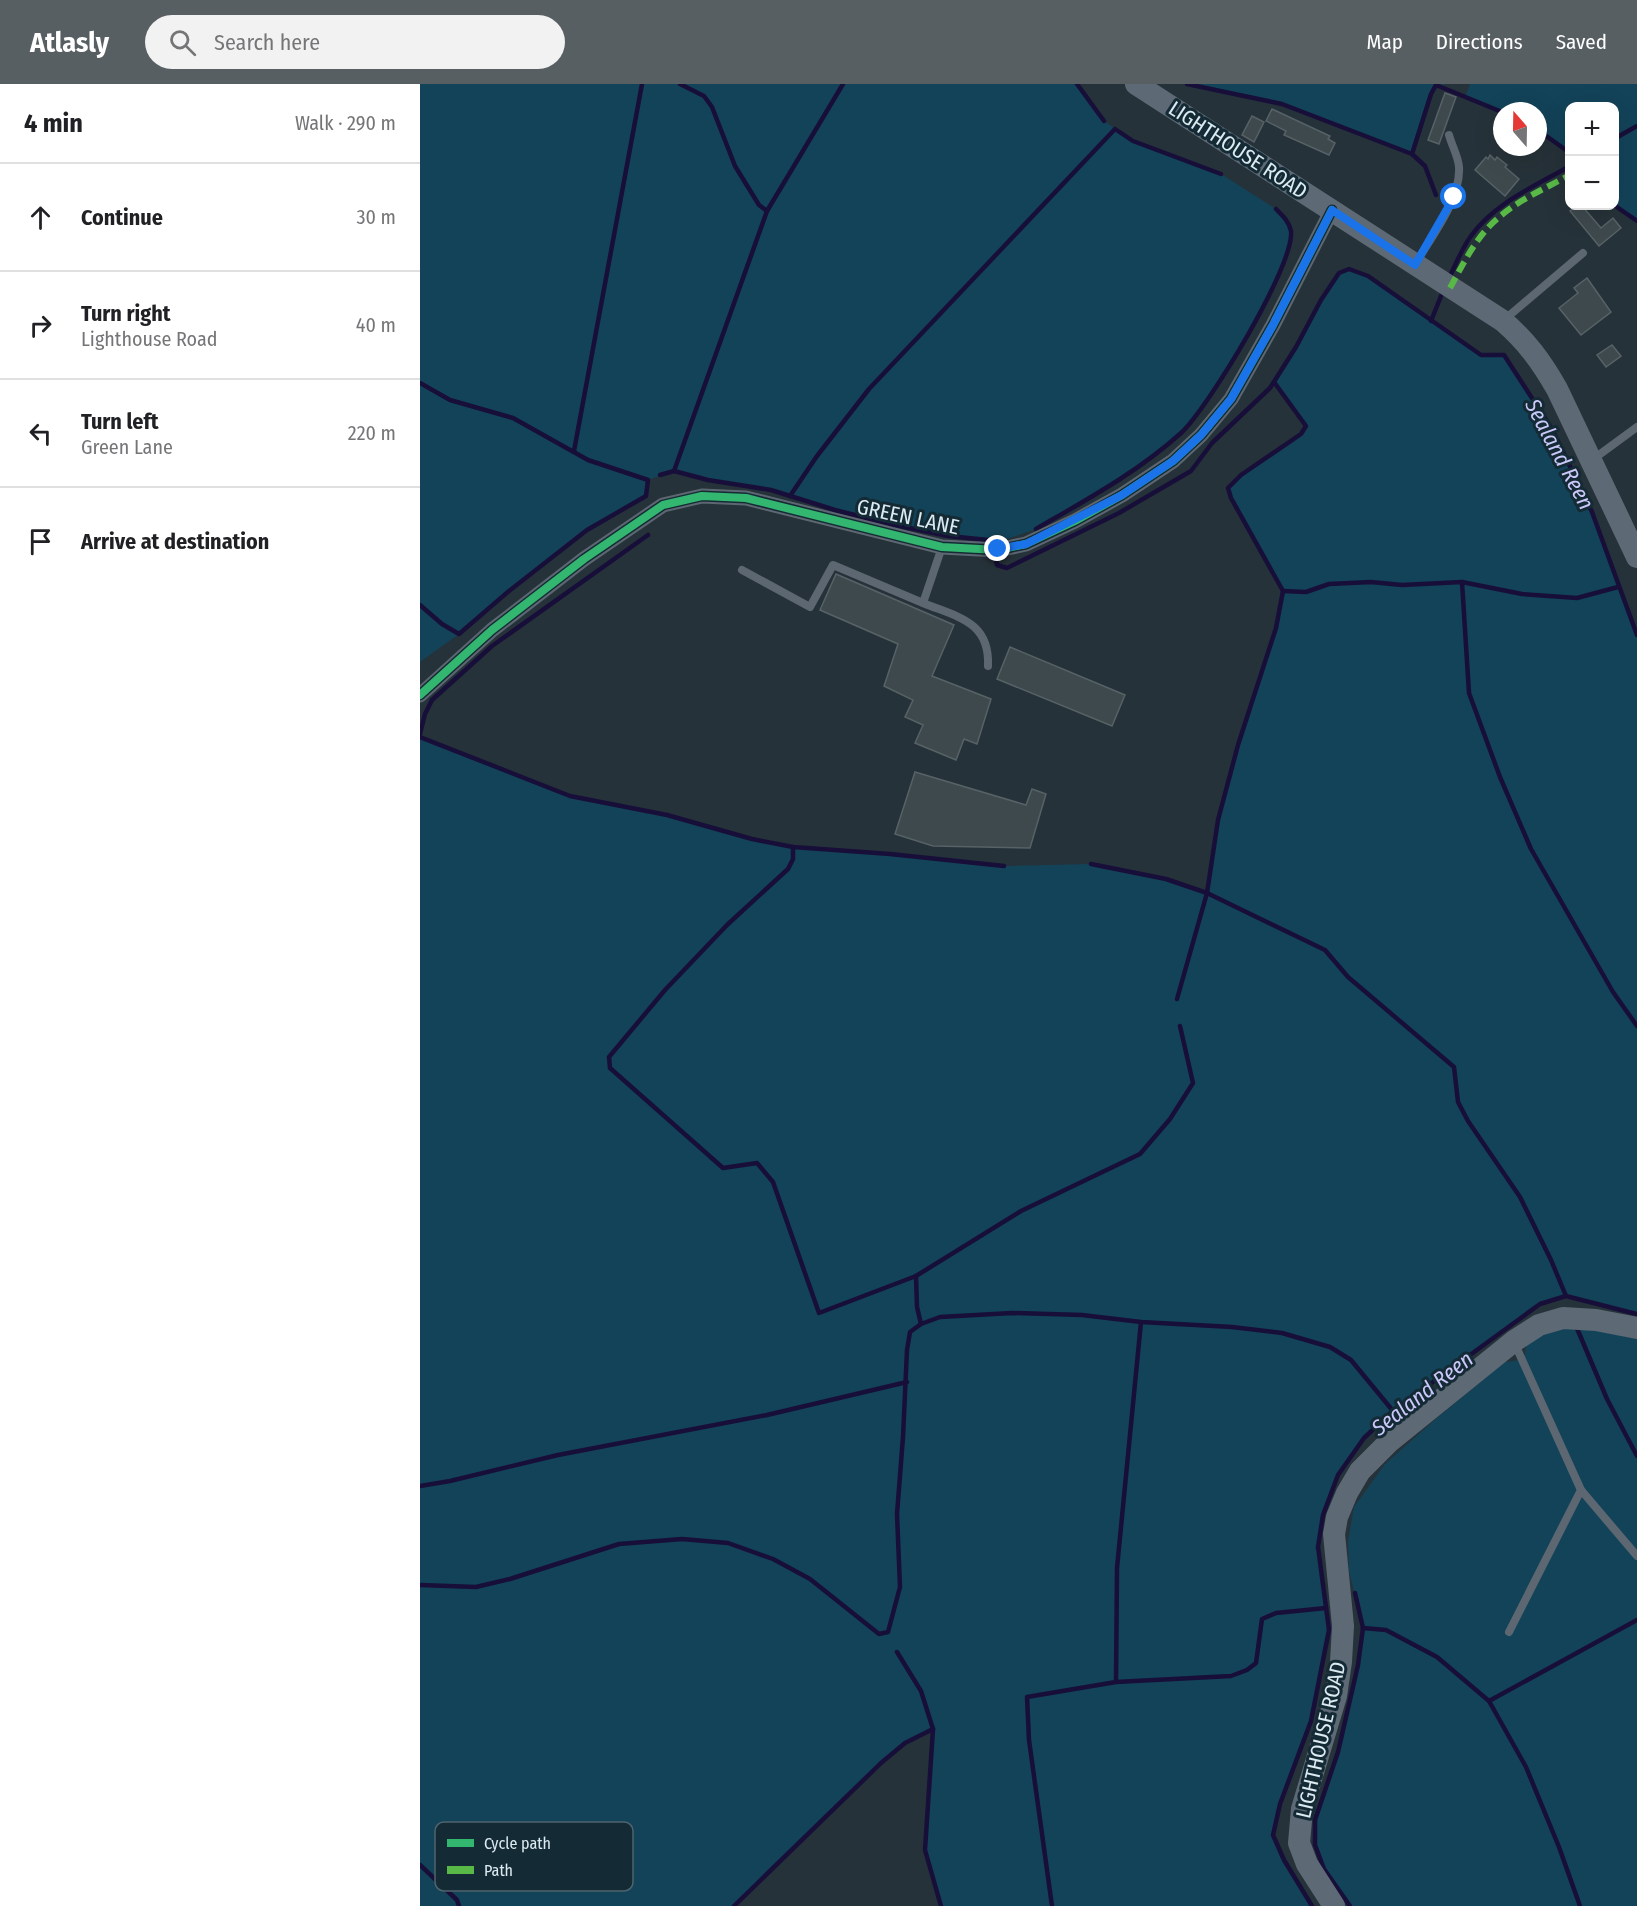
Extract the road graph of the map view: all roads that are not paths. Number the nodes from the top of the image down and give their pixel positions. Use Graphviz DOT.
graph roads {
  1 [pos="1136,84"];
  2 [pos="1449,135"];
  3 [pos="1332,210"];
  4 [pos="1583,253"];
  5 [pos="1415,265"];
  6 [pos="1503,321"];
  7 [pos="1637,427"];
  8 [pos="1591,461"];
  9 [pos="942,547"];
  10 [pos="1637,557"];
  11 [pos="742,570"];
  12 [pos="923,603"];
  13 [pos="988,666"];
  14 [pos="420,696"];
  15 [pos="1637,1328"];
  16 [pos="1514,1341"];
  17 [pos="1581,1490"];
  18 [pos="1637,1556"];
  19 [pos="1509,1632"];
  20 [pos="1334,1906"];
  1 -- 3 [label="main road, LIGHTHOUSE ROAD"];
  2 -- 5 [label="lane"];
  3 -- 5 [label="main road, LIGHTHOUSE ROAD"];
  3 -- 9 [label="street, GREEN LANE"];
  4 -- 6 [label="lane"];
  5 -- 6 [label="main road, LIGHTHOUSE ROAD"];
  6 -- 8 [label="main road, LIGHTHOUSE ROAD"];
  7 -- 8 [label="lane"];
  8 -- 10 [label="main road, LIGHTHOUSE ROAD"];
  9 -- 12 [label="lane"];
  9 -- 14 [label="street, GREEN LANE"];
  11 -- 12 [label="lane"];
  12 -- 13 [label="lane"];
  15 -- 16 [label="main road, LIGHTHOUSE ROAD"];
  16 -- 17 [label="lane"];
  16 -- 20 [label="main road, LIGHTHOUSE ROAD"];
  17 -- 18 [label="lane"];
  17 -- 19 [label="lane"];
}
